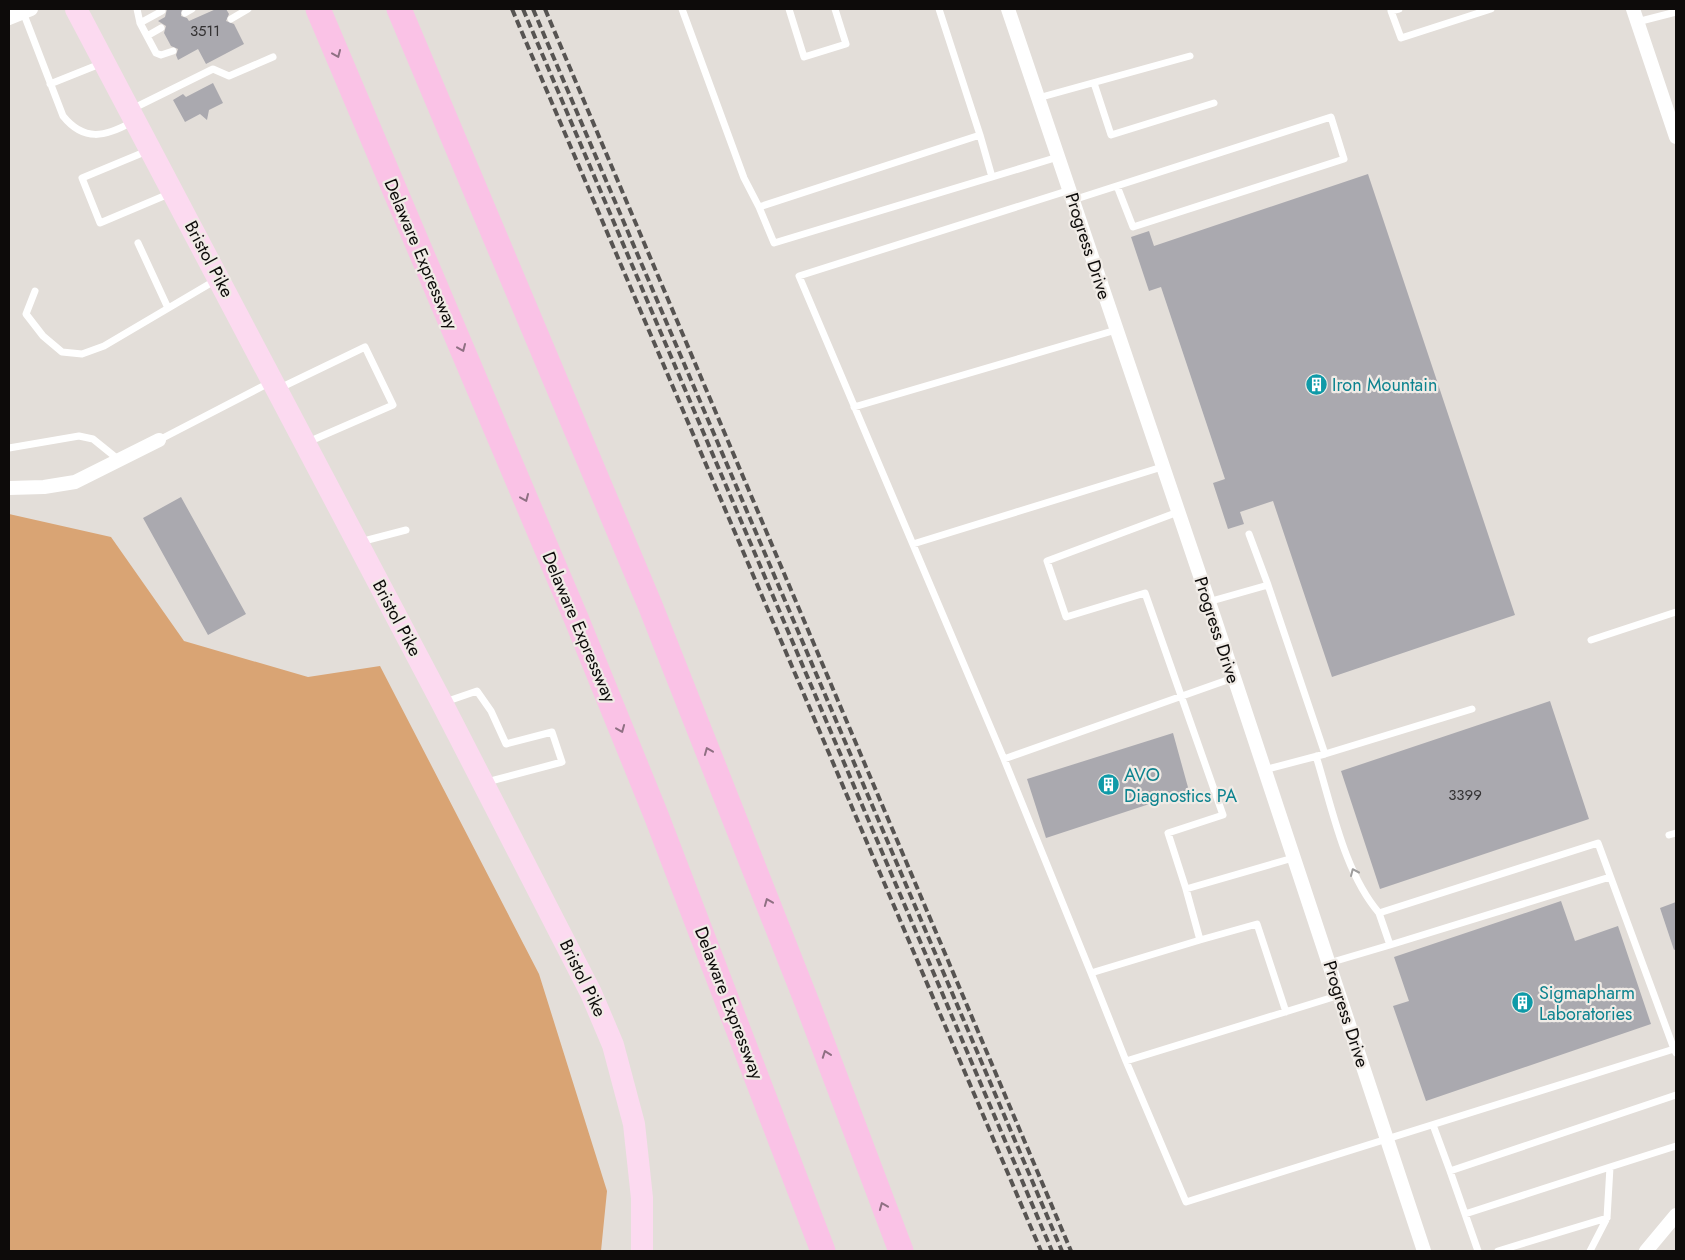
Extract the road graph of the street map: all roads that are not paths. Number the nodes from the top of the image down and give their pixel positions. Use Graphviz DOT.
graph roads {
  1 [pos="76,9"];
  2 [pos="192,9"];
  3 [pos="248,9"];
  4 [pos="318,9"];
  5 [pos="399,9"];
  6 [pos="682,9"];
  7 [pos="789,9"];
  8 [pos="835,9"];
  9 [pos="938,9"];
  10 [pos="1008,9"];
  11 [pos="1399,9"];
  12 [pos="1491,9"];
  13 [pos="139,10"];
  14 [pos="27,11"];
  15 [pos="162,11"];
  16 [pos="1676,12"];
  17 [pos="185,13"];
  18 [pos="1635,15"];
  19 [pos="9,18"];
  20 [pos="231,19"];
  21 [pos="140,23"];
  22 [pos="161,28"];
  23 [pos="147,36"];
  24 [pos="173,51"];
  25 [pos="1190,56"];
  26 [pos="273,57"];
  27 [pos="104,62"];
  28 [pos="1094,83"];
  29 [pos="50,84"];
  30 [pos="1038,98"];
  31 [pos="1214,103"];
  32 [pos="132,115"];
  33 [pos="980,135"];
  34 [pos="1676,136"];
  35 [pos="151,150"];
  36 [pos="1058,157"];
  37 [pos="992,177"];
  38 [pos="1116,186"];
  39 [pos="174,192"];
  40 [pos="1071,195"];
  41 [pos="759,207"];
  42 [pos="138,243"];
  43 [pos="219,278"];
  44 [pos="35,291"];
  45 [pos="168,308"];
  46 [pos="1116,330"];
  47 [pos="275,385"];
  48 [pos="854,407"];
  49 [pos="159,440"];
  50 [pos="305,443"];
  51 [pos="9,448"];
  52 [pos="119,460"];
  53 [pos="1162,467"];
  54 [pos="9,488"];
  55 [pos="1178,512"];
  56 [pos="406,530"];
  57 [pos="1249,534"];
  58 [pos="358,543"];
  59 [pos="912,544"];
  60 [pos="1268,586"];
  61 [pos="1208,602"];
  62 [pos="1676,612"];
  63 [pos="1591,640"];
  64 [pos="1233,678"];
  65 [pos="1182,696"];
  66 [pos="442,703"];
  67 [pos="1472,709"];
  68 [pos="1325,754"];
  69 [pos="1316,756"];
  70 [pos="1004,759"];
  71 [pos="1264,771"];
  72 [pos="483,783"];
  73 [pos="1294,858"];
  74 [pos="1610,877"];
  75 [pos="1186,889"];
  76 [pos="1379,913"];
  77 [pos="1200,940"];
  78 [pos="1390,946"];
  79 [pos="1329,964"];
  80 [pos="1090,973"];
  81 [pos="1340,995"];
  82 [pos="1286,1012"];
  83 [pos="1675,1051"];
  84 [pos="1126,1061"];
  85 [pos="1676,1095"];
  86 [pos="1433,1125"];
  87 [pos="1387,1139"];
  88 [pos="1676,1146"];
  89 [pos="1610,1167"];
  90 [pos="1450,1171"];
  91 [pos="1465,1214"];
  92 [pos="1676,1215"];
  93 [pos="1607,1218"];
  94 [pos="1653,1249"];
  95 [pos="642,1251"];
  96 [pos="823,1251"];
  97 [pos="901,1251"];
  98 [pos="1424,1251"];
  99 [pos="1478,1251"];
  100 [pos="1498,1251"];
  101 [pos="1590,1251"];
  1 -- 27 [label="main road, Bristol Pike"];
  2 -- 17 [label="lane"];
  3 -- 20 [label="lane"];
  4 -- 96 [label="highway, Delaware Expressway, one-way"];
  97 -- 5 [label="highway, one-way"];
  6 -- 41 [label="lane"];
  7 -- 8 [label="lane"];
  9 -- 33 [label="lane"];
  10 -- 30 [label="street, Progress Drive"];
  11 -- 12 [label="lane"];
  13 -- 21 [label="lane"];
  14 -- 19 [label="street"];
  14 -- 29 [label="lane"];
  15 -- 21 [label="lane"];
  16 -- 18 [label="lane"];
  18 -- 34 [label="street"];
  21 -- 23 [label="lane"];
  22 -- 23 [label="lane"];
  23 -- 24 [label="lane"];
  25 -- 28 [label="lane"];
  26 -- 32 [label="lane"];
  27 -- 29 [label="lane"];
  27 -- 32 [label="main road, Bristol Pike"];
  28 -- 30 [label="lane"];
  28 -- 31 [label="lane"];
  29 -- 32 [label="lane"];
  30 -- 36 [label="street, Progress Drive"];
  32 -- 35 [label="main road, Bristol Pike"];
  33 -- 37 [label="lane"];
  33 -- 41 [label="lane"];
  35 -- 39 [label="main road, Bristol Pike"];
  35 -- 39 [label="lane"];
  36 -- 37 [label="lane"];
  36 -- 40 [label="street, Progress Drive"];
  37 -- 41 [label="lane"];
  38 -- 38 [label="lane"];
  38 -- 40 [label="lane"];
  39 -- 43 [label="main road, Bristol Pike"];
  40 -- 46 [label="street, Progress Drive"];
  40 -- 48 [label="lane"];
  42 -- 45 [label="lane"];
  43 -- 45 [label="lane"];
  43 -- 47 [label="main road, Bristol Pike"];
  44 -- 45 [label="lane"];
  46 -- 48 [label="lane"];
  46 -- 53 [label="street, Progress Drive"];
  47 -- 49 [label="lane"];
  47 -- 50 [label="main road, Bristol Pike"];
  47 -- 50 [label="lane"];
  48 -- 59 [label="lane"];
  49 -- 52 [label="street"];
  50 -- 58 [label="main road, Bristol Pike"];
  51 -- 52 [label="lane"];
  52 -- 54 [label="street"];
  53 -- 55 [label="street, Progress Drive"];
  53 -- 59 [label="lane"];
  55 -- 61 [label="street, Progress Drive"];
  55 -- 65 [label="lane"];
  56 -- 58 [label="lane"];
  57 -- 60 [label="lane"];
  58 -- 66 [label="main road, Bristol Pike"];
  59 -- 70 [label="lane"];
  60 -- 61 [label="lane"];
  60 -- 68 [label="lane"];
  61 -- 64 [label="street, Progress Drive"];
  62 -- 63 [label="lane"];
  64 -- 65 [label="lane"];
  64 -- 71 [label="street, Progress Drive"];
  65 -- 70 [label="lane"];
  65 -- 75 [label="lane"];
  66 -- 72 [label="main road, Bristol Pike"];
  66 -- 72 [label="lane"];
  67 -- 68 [label="lane"];
  68 -- 69 [label="lane"];
  69 -- 71 [label="lane"];
  76 -- 69 [label="lane, one-way"];
  70 -- 80 [label="lane"];
  71 -- 73 [label="street, Progress Drive"];
  72 -- 95 [label="main road, Bristol Pike"];
  73 -- 75 [label="lane"];
  73 -- 79 [label="street, Progress Drive"];
  74 -- 76 [label="lane"];
  74 -- 78 [label="lane"];
  74 -- 83 [label="lane"];
  75 -- 77 [label="lane"];
  76 -- 78 [label="lane"];
  77 -- 80 [label="lane"];
  77 -- 82 [label="lane"];
  78 -- 79 [label="lane"];
  79 -- 81 [label="street, Progress Drive"];
  80 -- 84 [label="lane"];
  81 -- 82 [label="lane"];
  81 -- 87 [label="street, Progress Drive"];
  82 -- 84 [label="lane"];
  83 -- 86 [label="lane"];
  84 -- 87 [label="lane"];
  85 -- 90 [label="lane"];
  86 -- 87 [label="lane"];
  86 -- 90 [label="lane"];
  87 -- 98 [label="street, Progress Drive"];
  88 -- 89 [label="lane"];
  89 -- 91 [label="lane"];
  89 -- 93 [label="lane"];
  90 -- 91 [label="lane"];
  91 -- 99 [label="lane"];
  92 -- 94 [label="street"];
  93 -- 100 [label="lane"];
  93 -- 101 [label="lane"];
}
